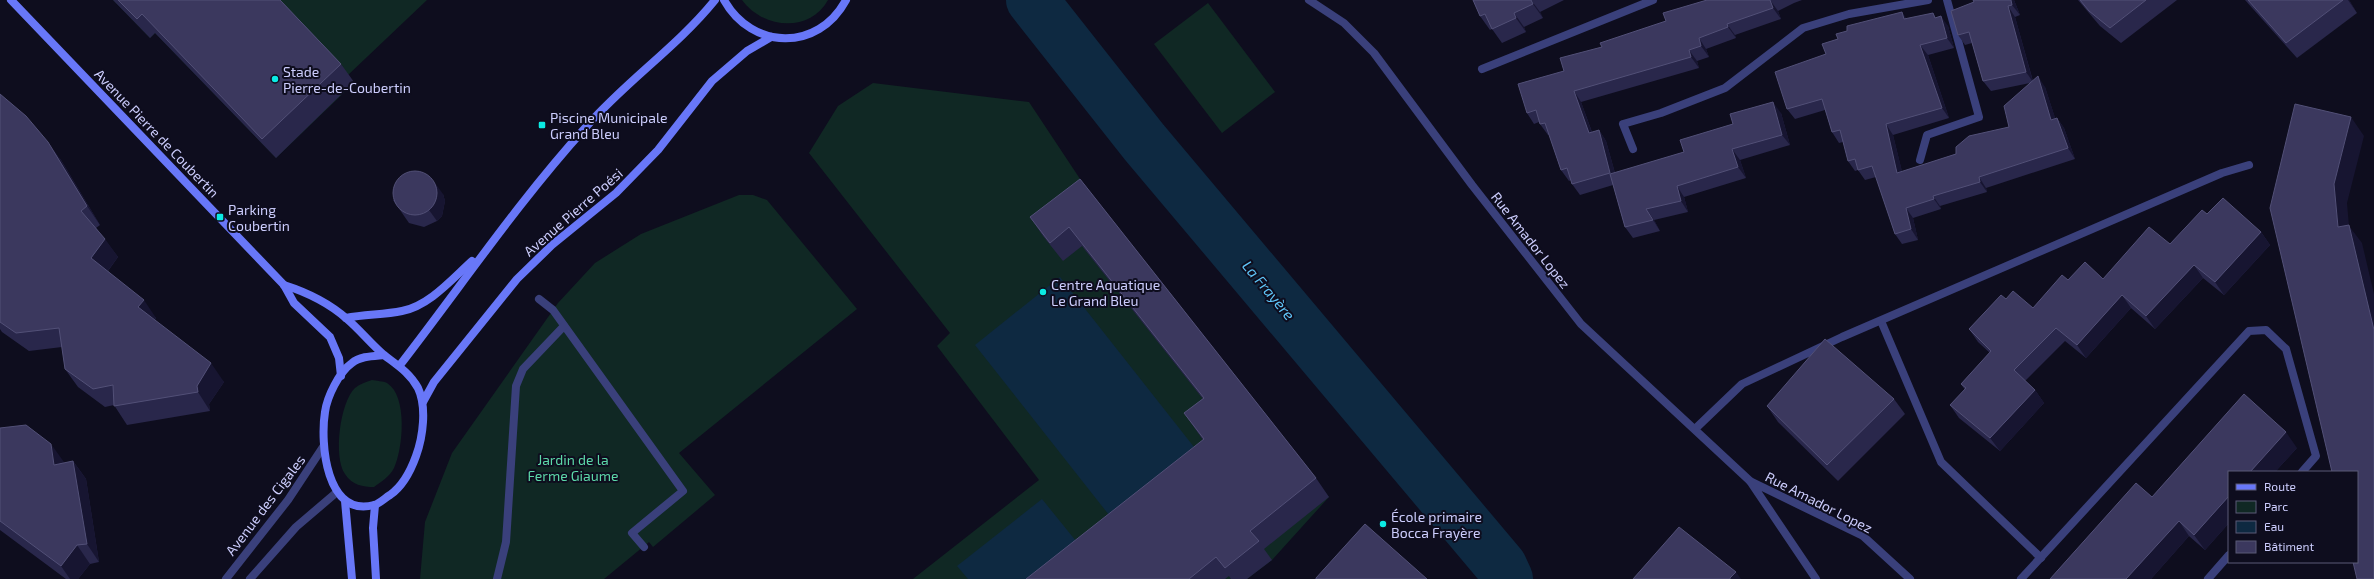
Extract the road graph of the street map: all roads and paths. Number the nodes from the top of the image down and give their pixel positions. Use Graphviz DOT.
graph roads {
  1 [pos="11,0"];
  2 [pos="715,0"];
  3 [pos="724,0"];
  4 [pos="846,0"];
  5 [pos="1310,0"];
  6 [pos="1653,0"];
  7 [pos="1928,0"];
  8 [pos="1947,0"];
  9 [pos="771,37"];
  10 [pos="1482,69"];
  11 [pos="1633,149"];
  12 [pos="1920,160"];
  13 [pos="2249,165"];
  14 [pos="484,250"];
  15 [pos="284,285"];
  16 [pos="539,299"];
  17 [pos="346,318"];
  18 [pos="1881,321"];
  19 [pos="564,326"];
  20 [pos="384,355"];
  21 [pos="400,365"];
  22 [pos="341,376"];
  23 [pos="422,402"];
  24 [pos="1695,429"];
  25 [pos="323,447"];
  26 [pos="2303,471"];
  27 [pos="1750,481"];
  28 [pos="337,492"];
  29 [pos="346,501"];
  30 [pos="375,505"];
  31 [pos="644,547"];
  32 [pos="2228,556"];
  33 [pos="2040,558"];
  34 [pos="226,579"];
  35 [pos="250,579"];
  36 [pos="352,579"];
  37 [pos="376,579"];
  38 [pos="497,579"];
  39 [pos="1816,579"];
  40 [pos="1910,579"];
  41 [pos="2021,579"];
  42 [pos="2208,579"];
  1 -- 15 [label="main road, Avenue Pierre de Coubertin"];
  2 -- 14 [label="main road"];
  3 -- 9 [label="main road"];
  4 -- 9 [label="main road"];
  5 -- 24 [label="street, Rue Amador Lopez"];
  6 -- 10 [label="street"];
  7 -- 11 [label="street"];
  8 -- 12 [label="street"];
  9 -- 23 [label="main road, Avenue Pierre Poési"];
  13 -- 18 [label="street"];
  14 -- 17 [label="main road"];
  14 -- 21 [label="main road"];
  15 -- 17 [label="main road, Avenue Pierre de Coubertin"];
  15 -- 22 [label="main road, Avenue Pierre de Coubertin"];
  16 -- 19 [label="street"];
  17 -- 20 [label="main road, Avenue Pierre de Coubertin"];
  18 -- 24 [label="street"];
  18 -- 33 [label="street"];
  19 -- 31 [label="street"];
  19 -- 38 [label="street"];
  20 -- 21 [label="main road"];
  20 -- 22 [label="main road"];
  21 -- 23 [label="main road"];
  22 -- 25 [label="main road"];
  23 -- 30 [label="main road"];
  24 -- 27 [label="street, Rue Amador Lopez"];
  25 -- 28 [label="main road"];
  25 -- 34 [label="street, Avenue des Cigales"];
  26 -- 33 [label="street"];
  27 -- 39 [label="street, Rue Amador Lopez"];
  27 -- 40 [label="street, Rue Amador Lopez"];
  28 -- 29 [label="main road"];
  28 -- 35 [label="street"];
  29 -- 30 [label="main road"];
  29 -- 36 [label="main road"];
  30 -- 37 [label="main road"];
  32 -- 42 [label="street"];
  33 -- 41 [label="street"];
}
